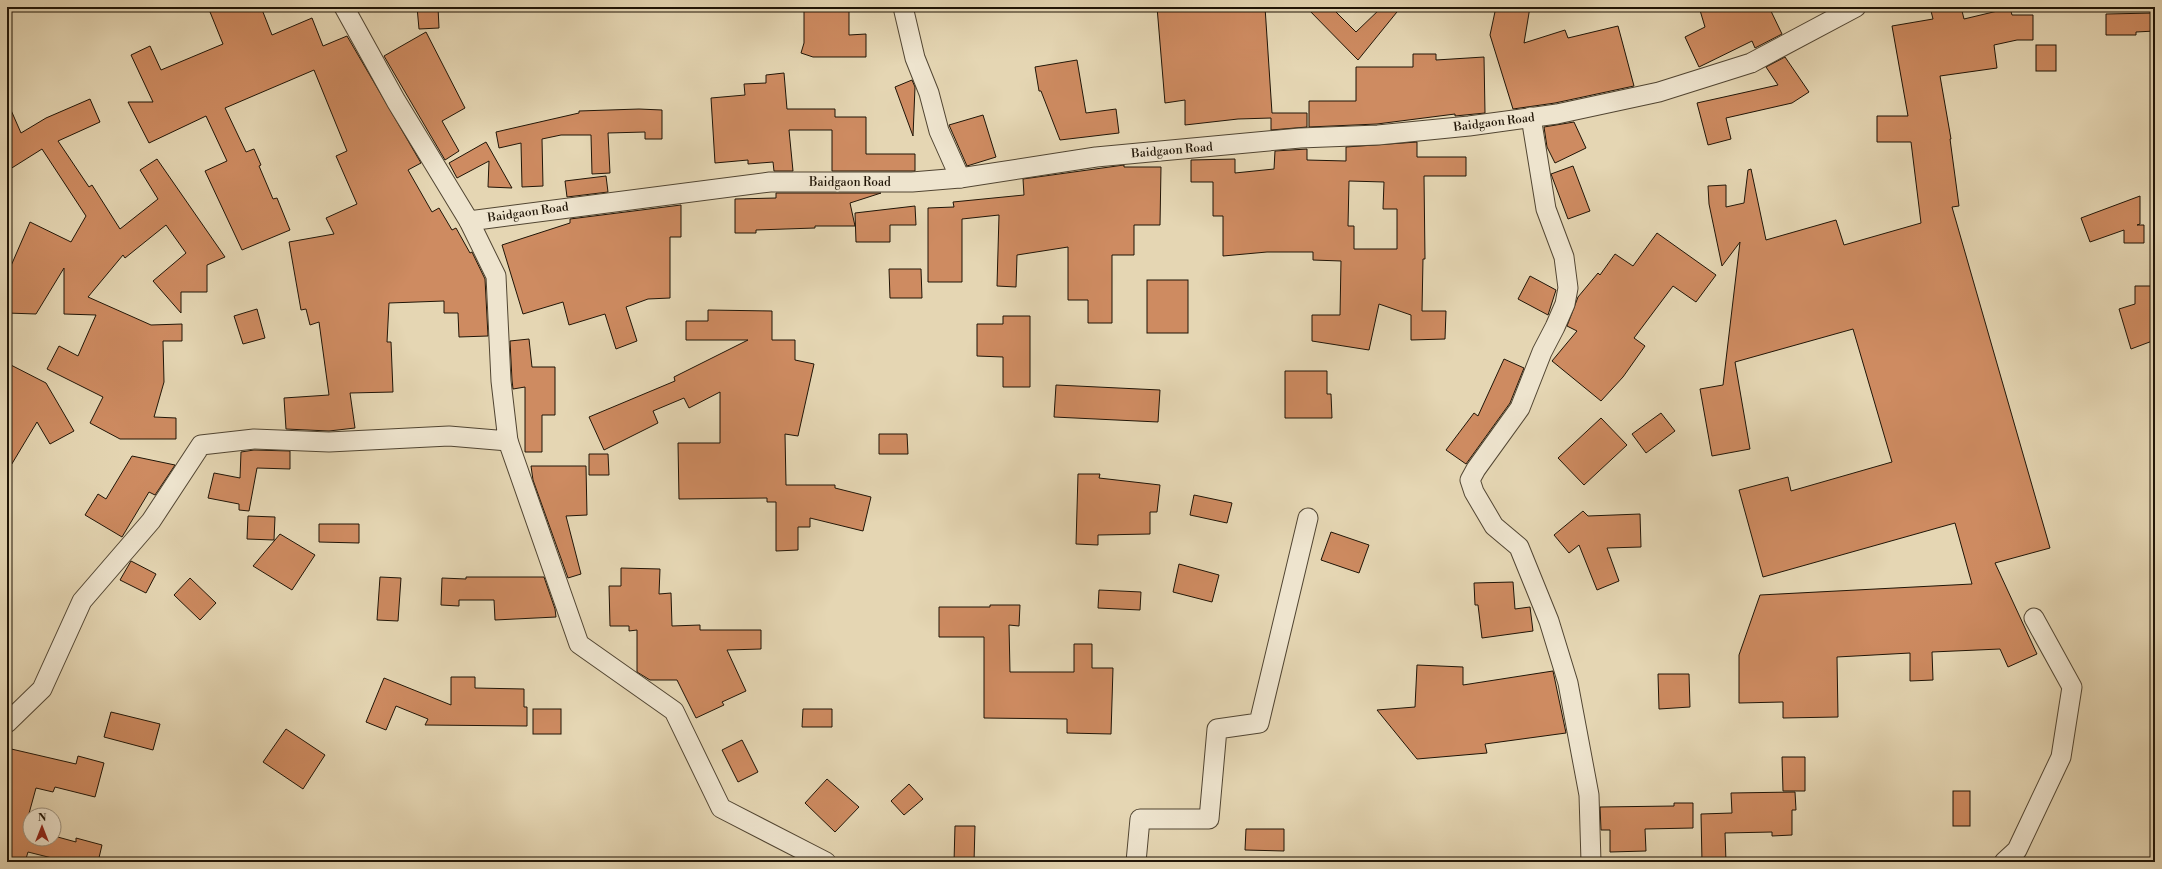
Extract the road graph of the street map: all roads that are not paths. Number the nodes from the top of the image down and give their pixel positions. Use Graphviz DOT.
graph roads {
  1 [pos="344,7"];
  2 [pos="903,7"];
  3 [pos="1856,7"];
  4 [pos="1531,117"];
  5 [pos="960,178"];
  6 [pos="469,221"];
  7 [pos="508,441"];
  8 [pos="1308,518"];
  9 [pos="2034,618"];
  10 [pos="7,723"];
  11 [pos="826,862"];
  12 [pos="1136,862"];
  13 [pos="1591,862"];
  14 [pos="2004,862"];
  1 -- 6 [label="street"];
  2 -- 5 [label="street"];
  3 -- 4 [label="street, Baidgaon Road"];
  4 -- 5 [label="street, Baidgaon Road"];
  4 -- 13 [label="street"];
  5 -- 6 [label="street, Baidgaon Road"];
  6 -- 7 [label="street"];
  7 -- 10 [label="street"];
  7 -- 11 [label="street"];
  8 -- 12 [label="street"];
  9 -- 14 [label="street"];
}
